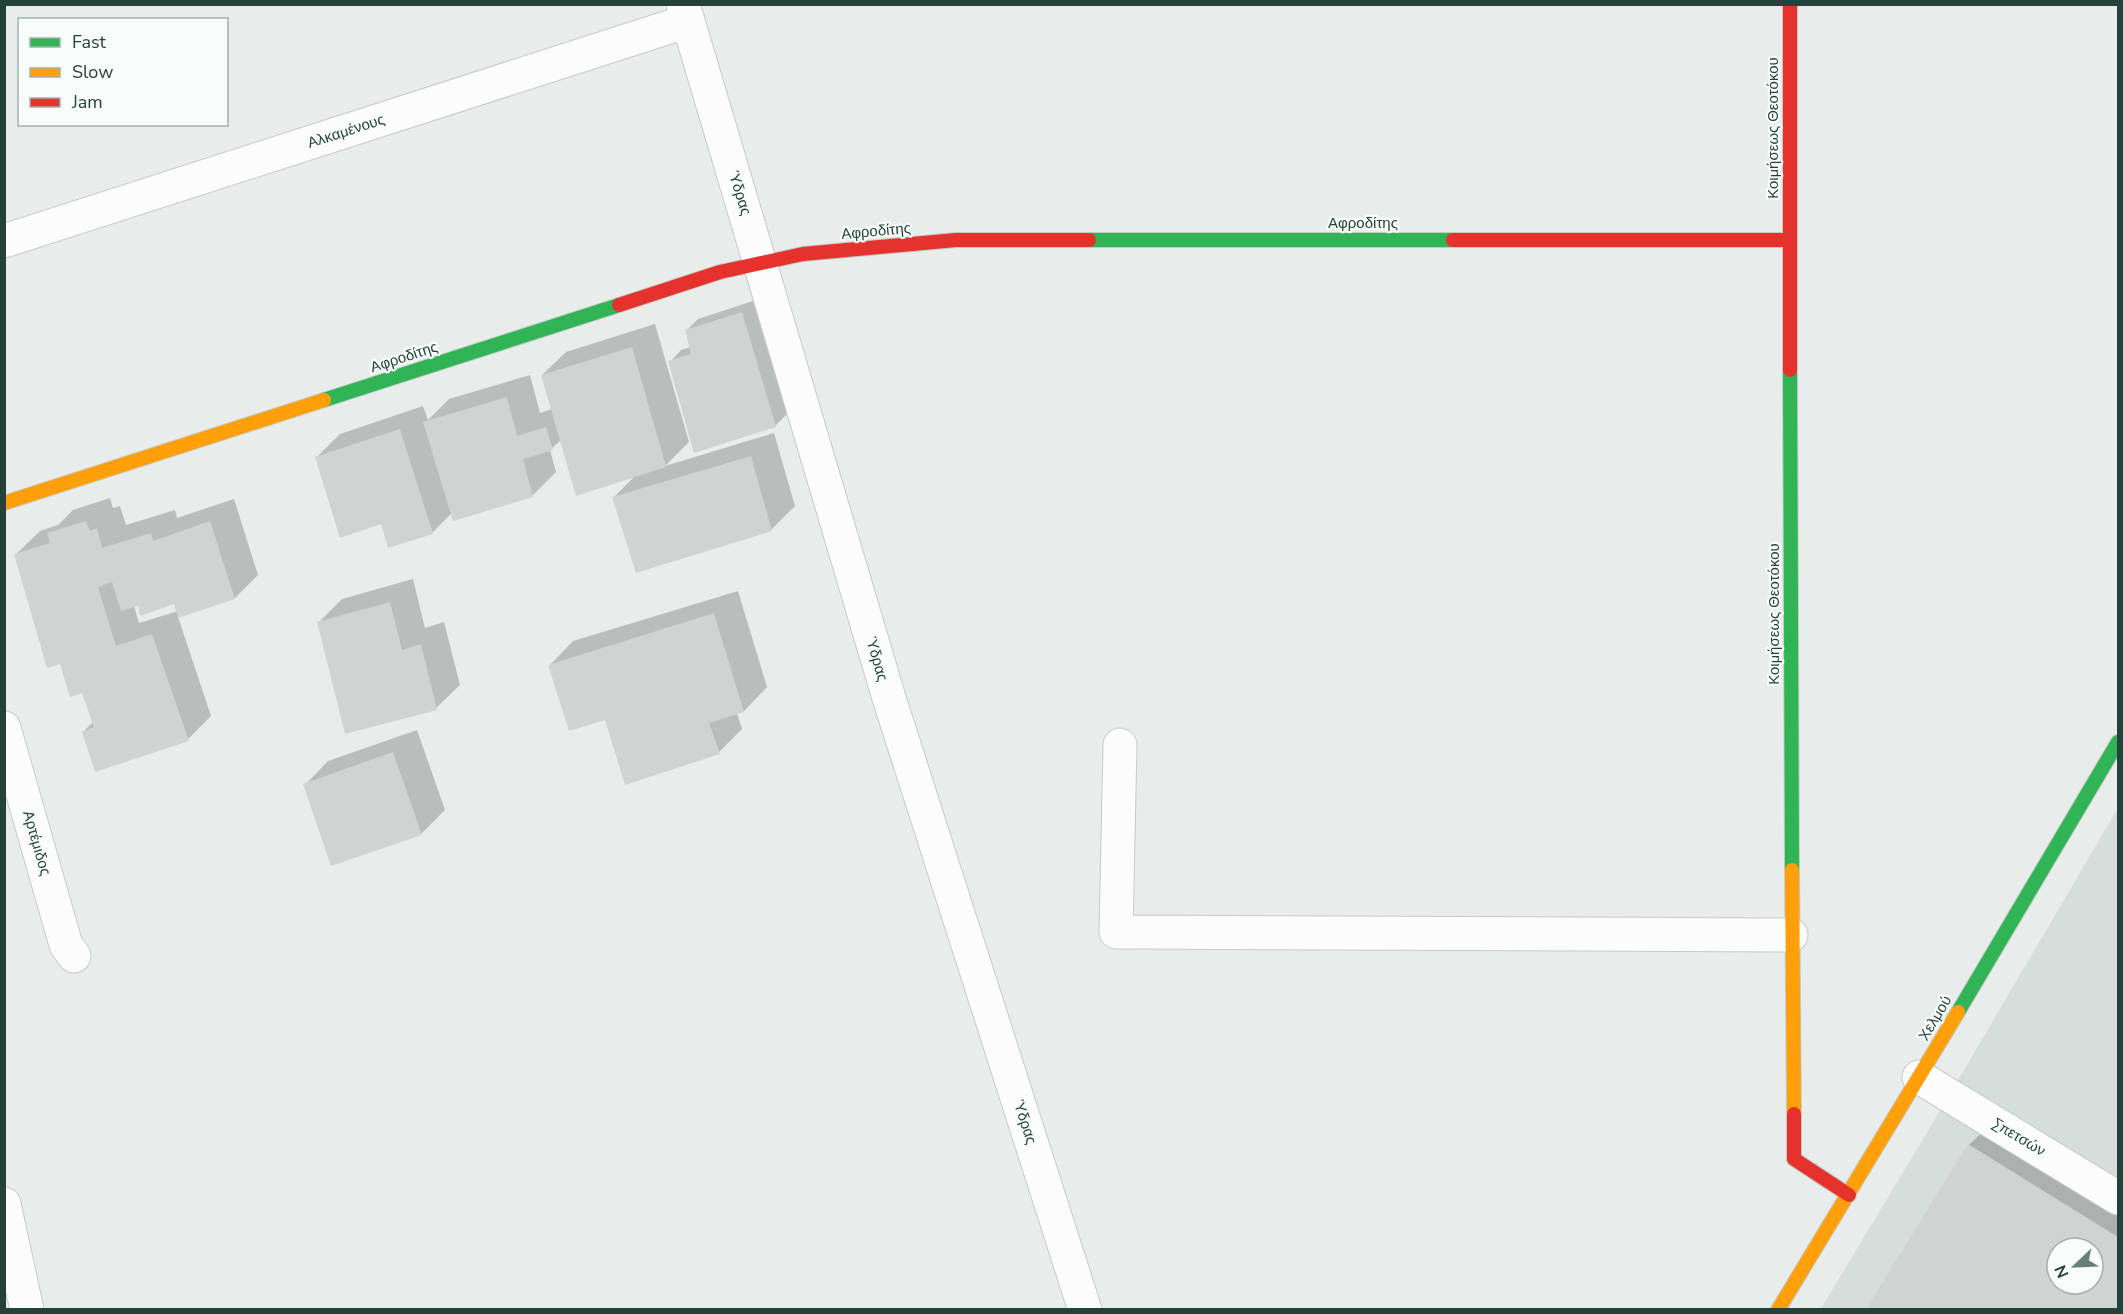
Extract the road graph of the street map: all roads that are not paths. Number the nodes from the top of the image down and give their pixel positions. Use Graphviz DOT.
graph roads {
  1 [pos="1790,4"];
  2 [pos="686,13"];
  3 [pos="1789,240"];
  4 [pos="4,241"];
  5 [pos="761,262"];
  6 [pos="4,503"];
  7 [pos="4,728"];
  8 [pos="2118,742"];
  9 [pos="1120,744"];
  10 [pos="14,797"];
  11 [pos="1791,935"];
  12 [pos="74,956"];
  13 [pos="1919,1077"];
  14 [pos="1849,1195"];
  15 [pos="2118,1198"];
  16 [pos="4,1204"];
  17 [pos="27,1310"];
  18 [pos="1085,1310"];
  19 [pos="1778,1310"];
  1 -- 3 [label="street, Κοιμήσεως Θεοτόκου"];
  2 -- 4 [label="street, Αλκαμένους"];
  2 -- 5 [label="street, Ύδρας"];
  3 -- 5 [label="street, Αφροδίτης"];
  3 -- 11 [label="street, Κοιμήσεως Θεοτόκου"];
  5 -- 6 [label="street, Αφροδίτης"];
  5 -- 18 [label="street, Ύδρας"];
  7 -- 10 [label="street, Αρτέμιδος"];
  8 -- 13 [label="street, Χελμού"];
  9 -- 11 [label="street"];
  10 -- 12 [label="street, Αρτέμιδος"];
  11 -- 14 [label="street, Κοιμήσεως Θεοτόκου"];
  13 -- 14 [label="street, Χελμού"];
  13 -- 15 [label="street, Σπετσών"];
  14 -- 19 [label="street, Χελμού"];
  16 -- 17 [label="street"];
}
